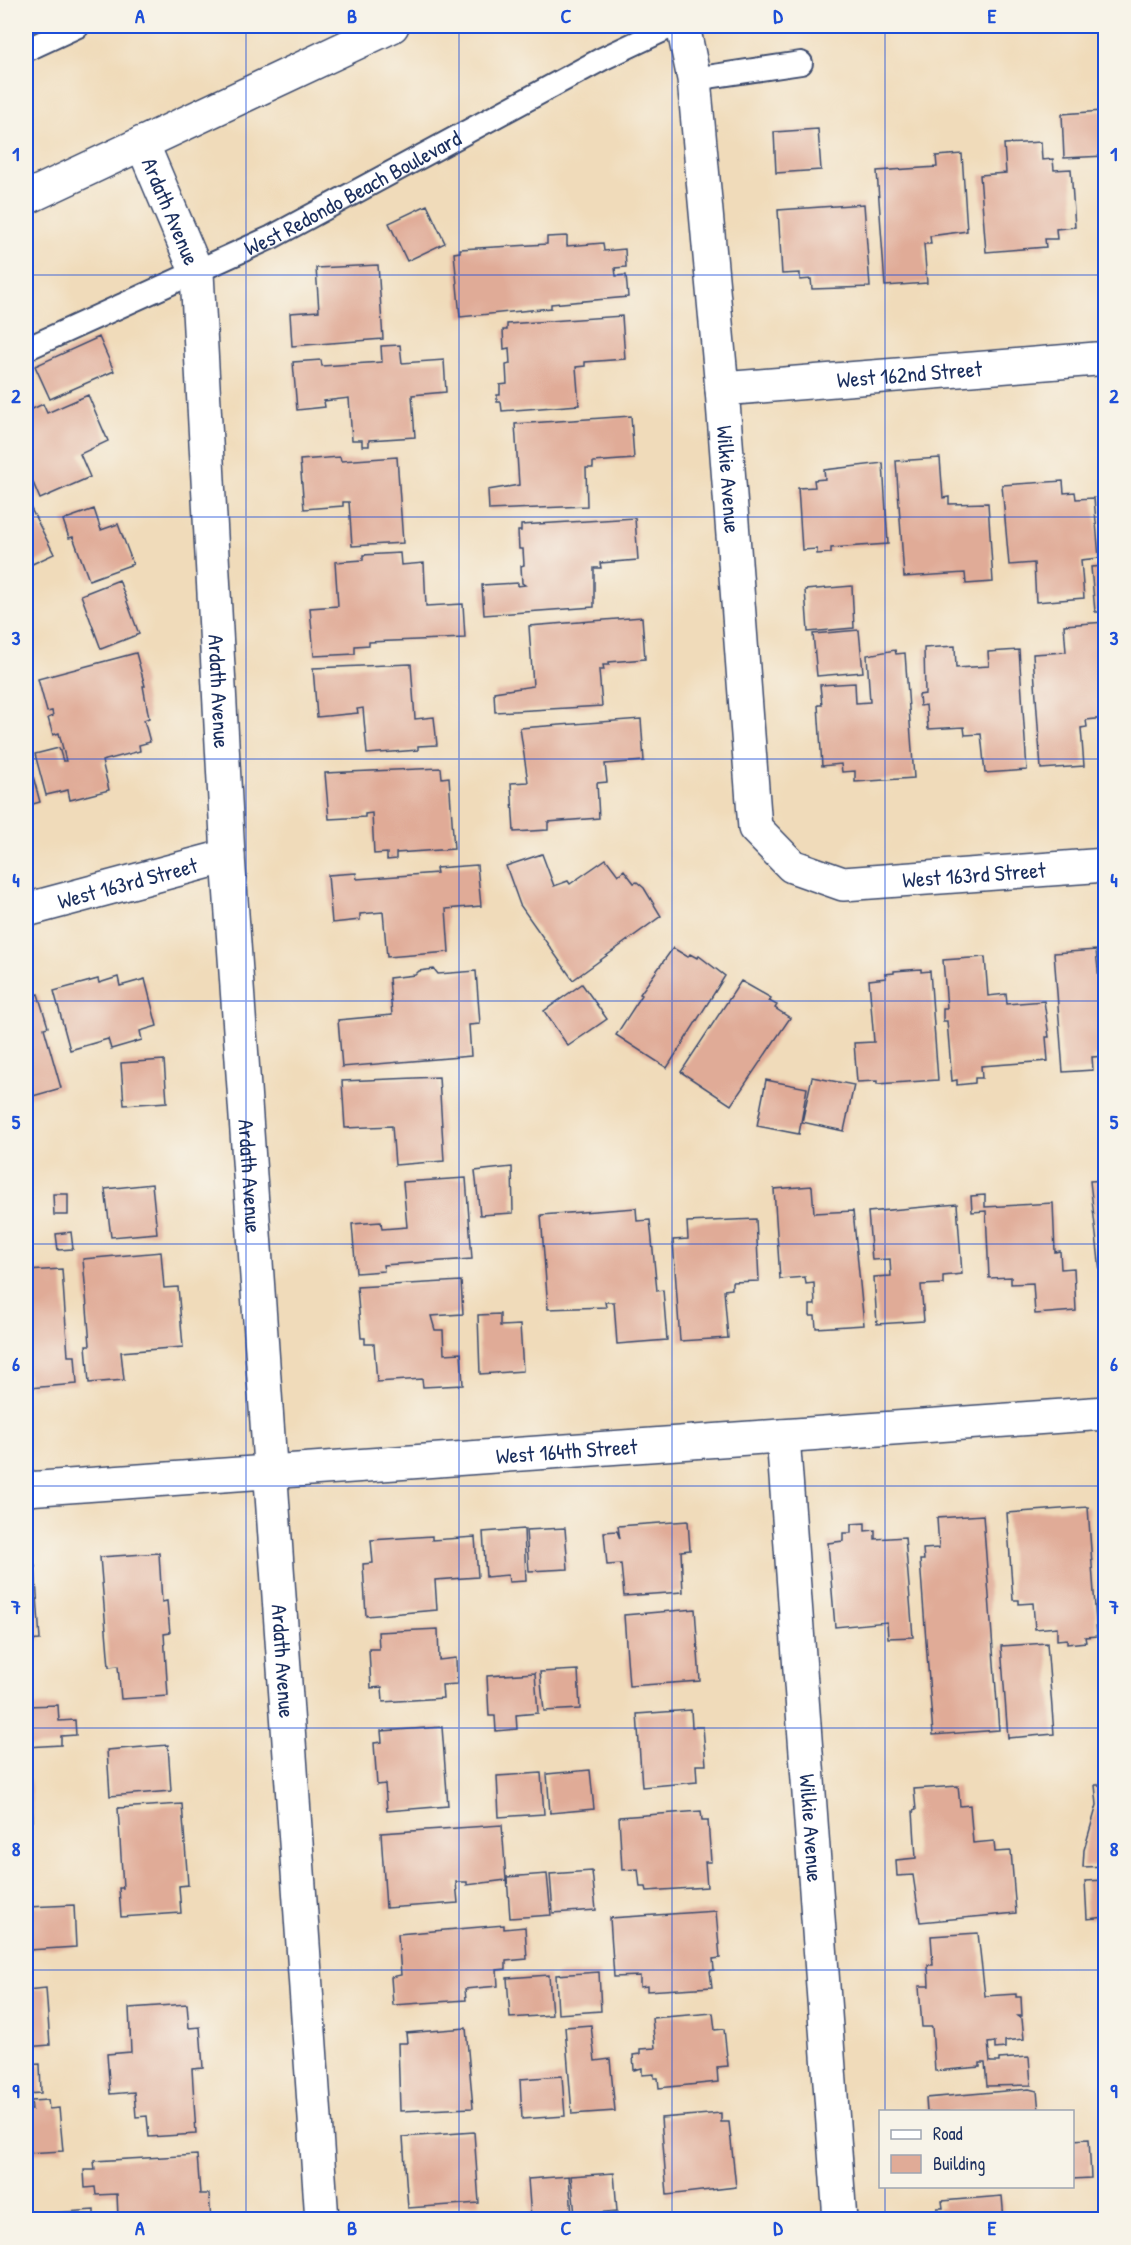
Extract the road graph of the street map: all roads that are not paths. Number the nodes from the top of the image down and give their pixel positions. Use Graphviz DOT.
graph roads {
  1 [pos="78,26"];
  2 [pos="392,26"];
  3 [pos="672,26"];
  4 [pos="683,26"];
  5 [pos="26,50"];
  6 [pos="801,63"];
  7 [pos="694,79"];
  8 [pos="142,142"];
  9 [pos="26,198"];
  10 [pos="197,273"];
  11 [pos="26,349"];
  12 [pos="1096,359"];
  13 [pos="722,389"];
  14 [pos="228,856"];
  15 [pos="1106,865"];
  16 [pos="843,884"];
  17 [pos="26,910"];
  18 [pos="1106,1413"];
  19 [pos="783,1436"];
  20 [pos="270,1472"];
  21 [pos="26,1489"];
  22 [pos="322,2220"];
  23 [pos="840,2220"];
  1 -- 5 [label="lane"];
  2 -- 8 [label="street"];
  3 -- 10 [label="lane, West Redondo Beach Boulevard"];
  4 -- 7 [label="street, Wilkie Avenue"];
  6 -- 7 [label="lane"];
  7 -- 13 [label="street, Wilkie Avenue"];
  8 -- 9 [label="street"];
  8 -- 10 [label="street, Ardath Avenue"];
  10 -- 11 [label="lane, West Redondo Beach Boulevard"];
  10 -- 14 [label="street, Ardath Avenue"];
  12 -- 13 [label="street, West 162nd Street"];
  13 -- 16 [label="street, Wilkie Avenue"];
  14 -- 17 [label="street, West 163rd Street"];
  14 -- 20 [label="street, Ardath Avenue"];
  15 -- 16 [label="street, West 163rd Street"];
  18 -- 19 [label="street, West 164th Street"];
  19 -- 20 [label="street, West 164th Street"];
  19 -- 23 [label="street, Wilkie Avenue"];
  20 -- 21 [label="street, West 164th Street"];
  20 -- 22 [label="street, Ardath Avenue"];
}
